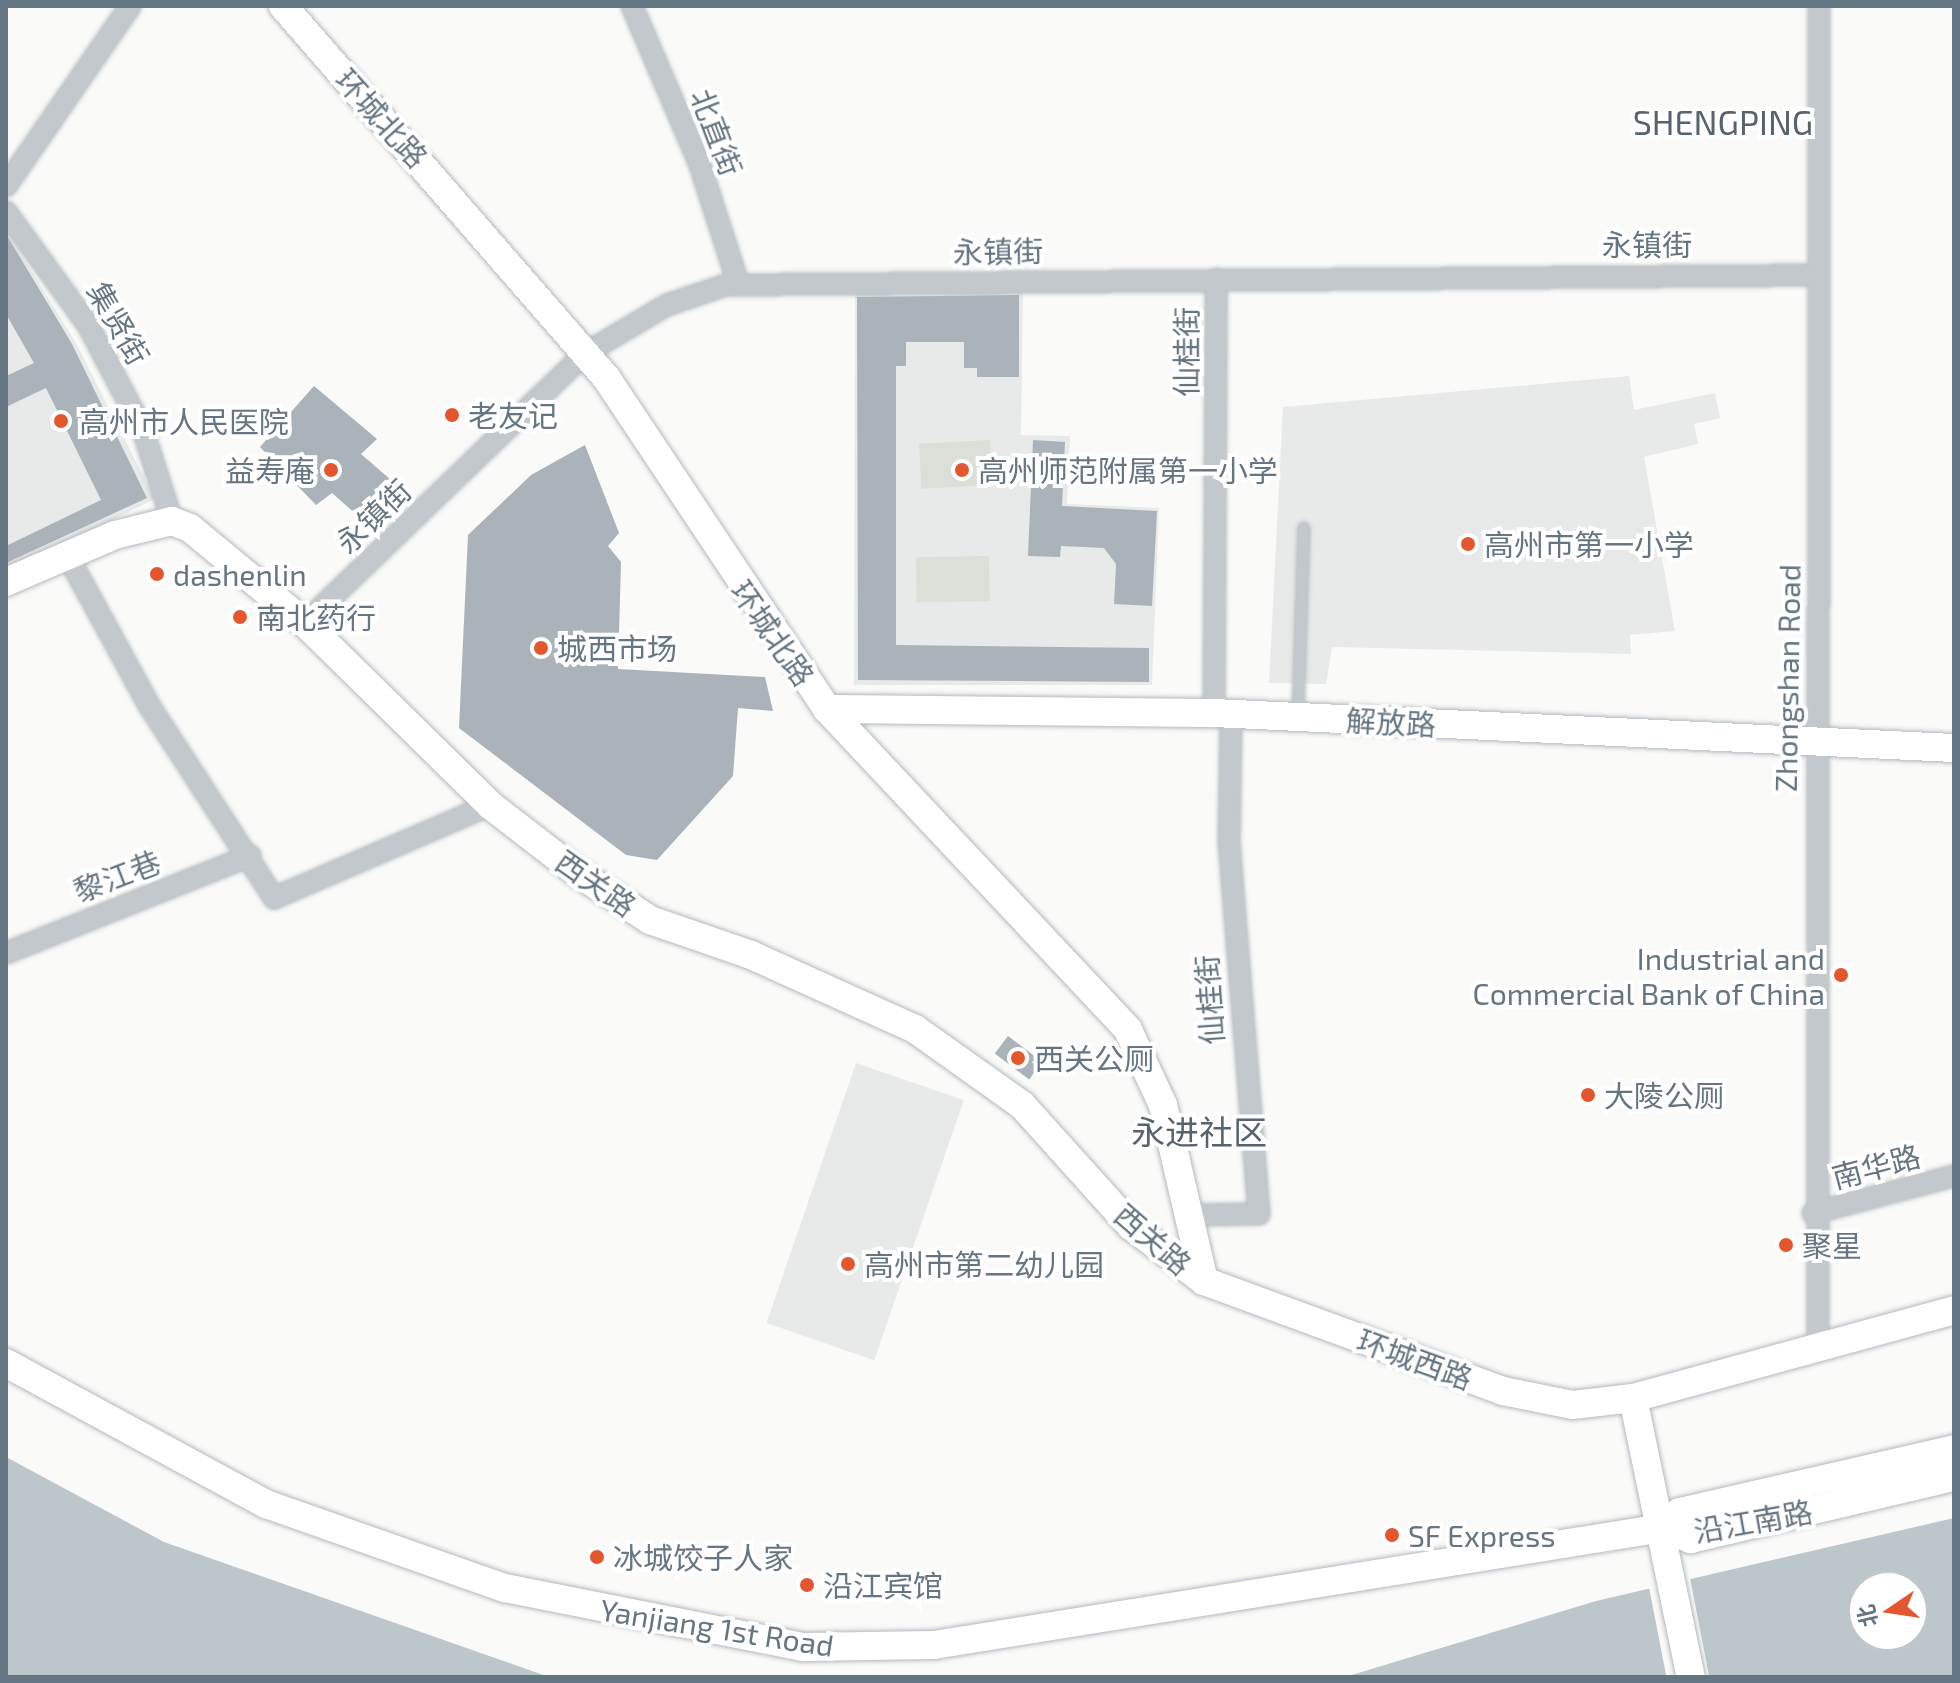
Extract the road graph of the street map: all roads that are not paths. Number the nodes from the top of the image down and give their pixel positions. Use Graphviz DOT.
graph roads {
  1 [pos="130,6"];
  2 [pos="283,6"];
  3 [pos="632,6"];
  4 [pos="1819,6"];
  5 [pos="6,186"];
  6 [pos="6,212"];
  7 [pos="1818,275"];
  8 [pos="1216,279"];
  9 [pos="738,283"];
  10 [pos="586,353"];
  11 [pos="172,521"];
  12 [pos="1304,528"];
  13 [pos="66,553"];
  14 [pos="6,582"];
  15 [pos="305,623"];
  16 [pos="827,709"];
  17 [pos="1223,714"];
  18 [pos="1298,717"];
  19 [pos="1816,745"];
  20 [pos="1954,748"];
  21 [pos="490,805"];
  22 [pos="250,856"];
  23 [pos="6,953"];
  24 [pos="1954,1176"];
  25 [pos="1813,1213"];
  26 [pos="1192,1215"];
  27 [pos="1204,1281"];
  28 [pos="1954,1310"];
  29 [pos="1818,1350"];
  30 [pos="6,1363"];
  31 [pos="1633,1398"];
  32 [pos="1954,1449"];
  33 [pos="1954,1477"];
  34 [pos="1662,1528"];
  35 [pos="1691,1677"];
  1 -- 5 [label="street"];
  2 -- 10 [label="street, 环城北路"];
  3 -- 9 [label="street, 北直街"];
  4 -- 7 [label="street, Zhongshan Road"];
  6 -- 11 [label="street, 集贤街"];
  7 -- 8 [label="street, 永镇街"];
  7 -- 19 [label="street, Zhongshan Road"];
  8 -- 9 [label="street, 永镇街"];
  8 -- 17 [label="street, 仙桂街"];
  9 -- 10 [label="street, 永镇街"];
  10 -- 15 [label="street, 永镇街"];
  10 -- 16 [label="street, 环城北路"];
  11 -- 13 [label="street"];
  11 -- 15 [label="street, 西关路"];
  12 -- 18 [label="lane"];
  13 -- 14 [label="street"];
  13 -- 22 [label="street"];
  15 -- 21 [label="street, 西关路"];
  16 -- 17 [label="street, 解放路"];
  16 -- 26 [label="street, 环城北路"];
  17 -- 18 [label="street, 解放路"];
  17 -- 26 [label="street, 仙桂街"];
  18 -- 19 [label="street, 解放路"];
  19 -- 20 [label="street, 解放路"];
  19 -- 25 [label="street, Zhongshan Road"];
  21 -- 22 [label="street"];
  21 -- 27 [label="street, 西关路"];
  22 -- 23 [label="street, 黎江巷"];
  24 -- 25 [label="street, 南华路"];
  25 -- 29 [label="street, Zhongshan Road"];
  26 -- 27 [label="street, 环城北路"];
  27 -- 31 [label="street, 环城西路"];
  28 -- 29 [label="street, 环城西路"];
  29 -- 31 [label="street, 环城西路"];
  30 -- 34 [label="street, Yanjiang 1st Road"];
  31 -- 34 [label="street"];
  32 -- 34 [label="street, 沿江南路"];
  33 -- 34 [label="street, 沿江南路"];
  34 -- 35 [label="street"];
}
